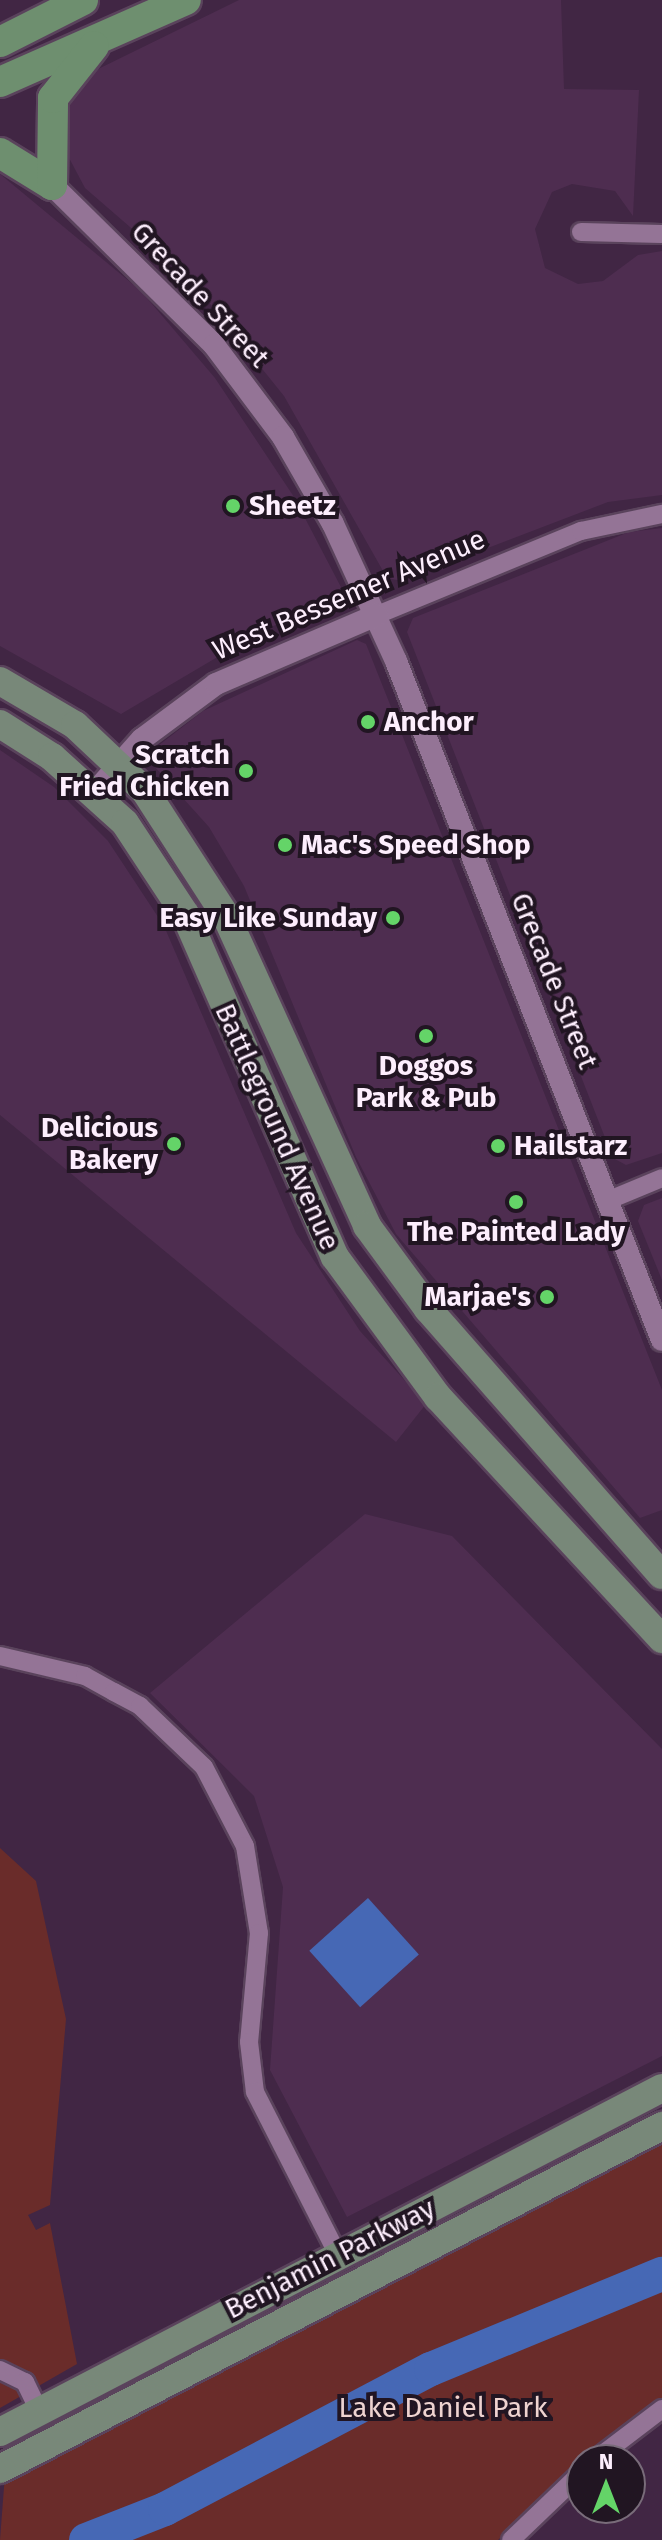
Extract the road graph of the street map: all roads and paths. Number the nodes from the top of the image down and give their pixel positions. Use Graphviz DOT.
graph roads {
  1 [pos="83,0"];
  2 [pos="186,0"];
  3 [pos="103,36"];
  4 [pos="0,42"];
  5 [pos="0,82"];
  6 [pos="0,153"];
  7 [pos="52,185"];
  8 [pos="581,232"];
  9 [pos="662,234"];
  10 [pos="662,514"];
  11 [pos="377,615"];
  12 [pos="0,681"];
  13 [pos="0,724"];
  14 [pos="118,764"];
  15 [pos="94,793"];
  16 [pos="662,1178"];
  17 [pos="609,1200"];
  18 [pos="662,1340"];
  19 [pos="633,1542"];
  20 [pos="662,1553"];
  21 [pos="662,1575"];
  22 [pos="662,1639"];
  23 [pos="0,1656"];
  24 [pos="662,2088"];
  25 [pos="662,2126"];
  26 [pos="338,2255"];
  27 [pos="0,2370"];
  28 [pos="38,2409"];
  29 [pos="662,2409"];
  30 [pos="0,2432"];
  31 [pos="616,2444"];
  32 [pos="0,2469"];
  33 [pos="566,2487"];
  34 [pos="511,2540"];
  1 -- 4 [label="highway"];
  2 -- 3 [label="highway"];
  3 -- 5 [label="highway"];
  3 -- 7 [label="highway"];
  6 -- 7 [label="highway"];
  7 -- 11 [label="street, Grecade Street"];
  8 -- 9 [label="street"];
  10 -- 11 [label="street, West Bessemer Avenue"];
  11 -- 14 [label="street, West Bessemer Avenue"];
  11 -- 17 [label="street, Grecade Street"];
  12 -- 14 [label="main road, Battleground Avenue"];
  13 -- 15 [label="main road, Battleground Avenue"];
  14 -- 15 [label="street, West Bessemer Avenue"];
  14 -- 19 [label="main road, Battleground Avenue"];
  15 -- 22 [label="main road, Battleground Avenue"];
  16 -- 17 [label="street"];
  17 -- 18 [label="street, Grecade Street"];
  19 -- 20 [label="main road"];
  19 -- 21 [label="main road, Battleground Avenue"];
  23 -- 26 [label="street"];
  24 -- 26 [label="main road, Benjamin Parkway"];
  25 -- 32 [label="main road, Benjamin Parkway"];
  26 -- 28 [label="main road, Benjamin Parkway"];
  27 -- 28 [label="street"];
  28 -- 30 [label="main road, Benjamin Parkway"];
  29 -- 31 [label="street"];
  33 -- 34 [label="street"];
}
